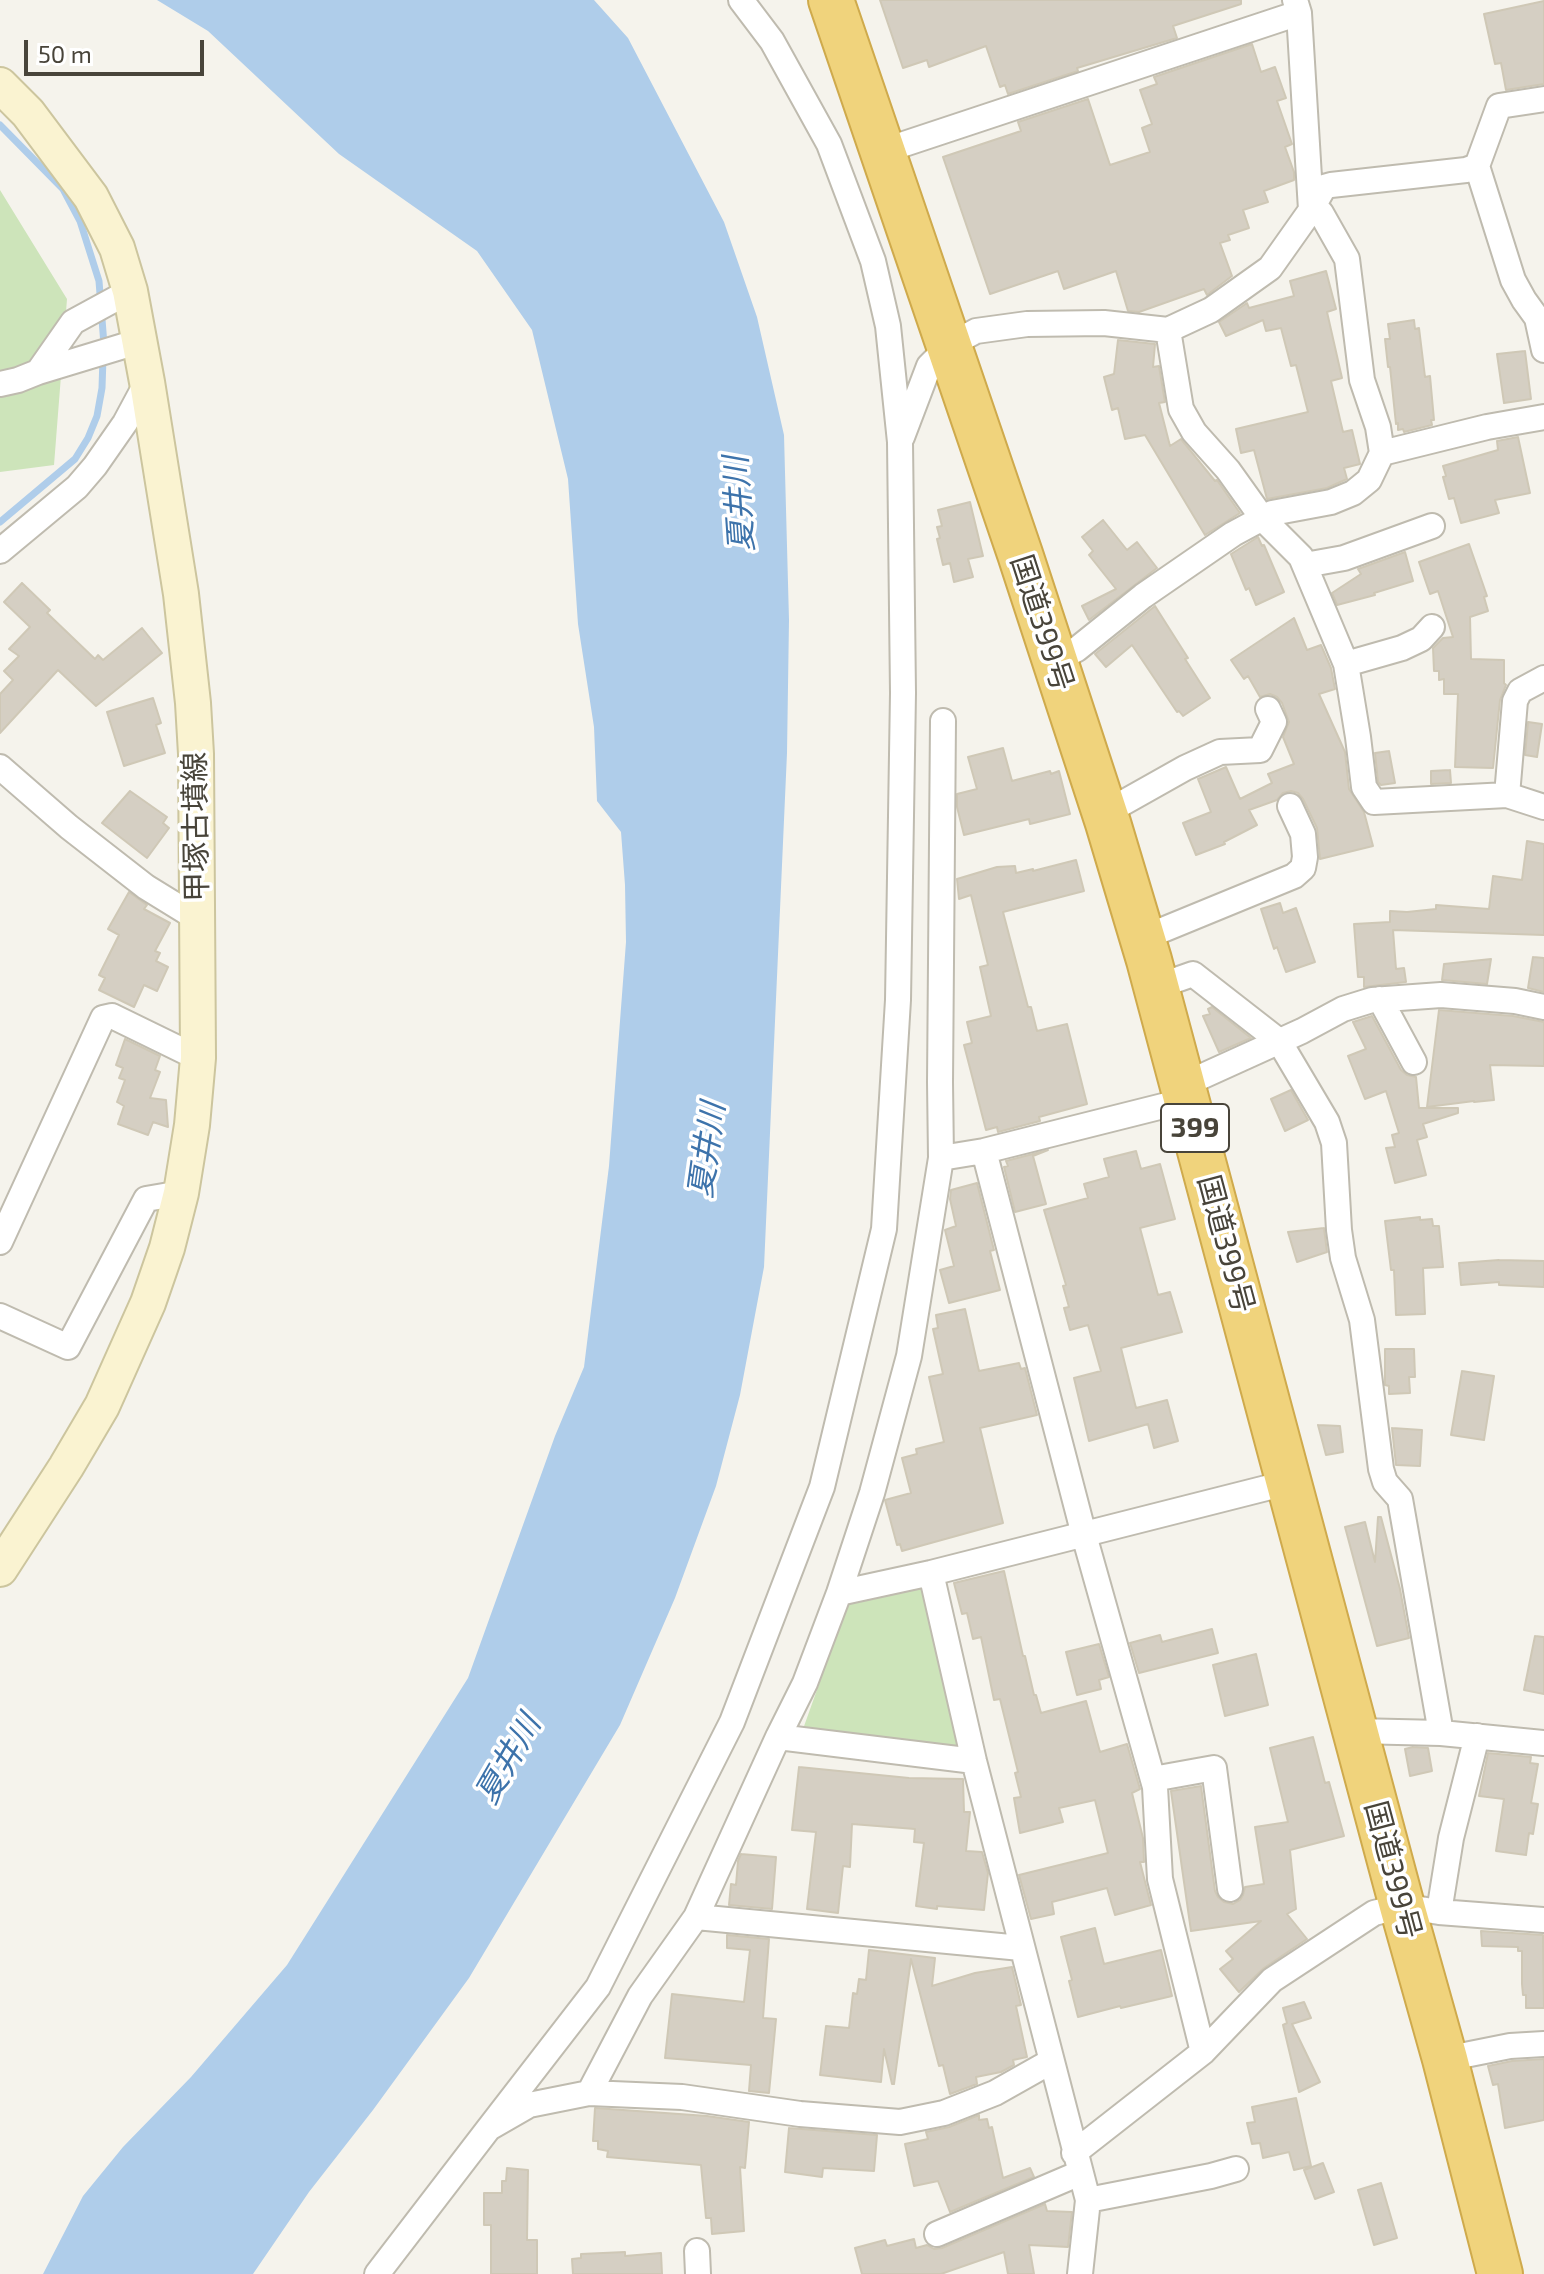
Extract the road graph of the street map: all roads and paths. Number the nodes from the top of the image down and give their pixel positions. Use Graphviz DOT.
graph roads {
  1 [pos="741,0"];
  2 [pos="831,0"];
  3 [pos="1297,6"];
  4 [pos="0,85"];
  5 [pos="1544,99"];
  6 [pos="883,151"];
  7 [pos="1477,166"];
  8 [pos="1311,210"];
  9 [pos="120,296"];
  10 [pos="1168,330"];
  11 [pos="131,343"];
  12 [pos="950,345"];
  13 [pos="1544,350"];
  14 [pos="38,372"];
  15 [pos="147,382"];
  16 [pos="0,384"];
  17 [pos="1544,417"];
  18 [pos="900,442"];
  19 [pos="1382,453"];
  20 [pos="1263,519"];
  21 [pos="1432,526"];
  22 [pos="0,551"];
  23 [pos="1305,565"];
  24 [pos="1432,627"];
  25 [pos="1054,661"];
  26 [pos="1346,664"];
  27 [pos="1544,678"];
  28 [pos="1268,709"];
  29 [pos="943,721"];
  30 [pos="0,767"];
  31 [pos="1507,795"];
  32 [pos="1290,806"];
  33 [pos="1544,807"];
  34 [pos="1105,813"];
  35 [pos="198,919"];
  36 [pos="1143,938"];
  37 [pos="1156,987"];
  38 [pos="1380,999"];
  39 [pos="1544,1007"];
  40 [pos="1279,1041"];
  41 [pos="198,1058"];
  42 [pos="1414,1062"];
  43 [pos="1185,1092"];
  44 [pos="984,1151"];
  45 [pos="941,1158"];
  46 [pos="181,1193"];
  47 [pos="0,1242"];
  48 [pos="0,1316"];
  49 [pos="1290,1482"];
  50 [pos="1084,1535"];
  51 [pos="0,1569"];
  52 [pos="931,1573"];
  53 [pos="839,1593"];
  54 [pos="1355,1731"];
  55 [pos="1441,1733"];
  56 [pos="1477,1736"];
  57 [pos="778,1737"];
  58 [pos="1544,1743"];
  59 [pos="974,1761"];
  60 [pos="1153,1779"];
  61 [pos="1230,1889"];
  62 [pos="1420,1909"];
  63 [pos="696,1917"];
  64 [pos="1544,1920"];
  65 [pos="1021,1948"];
  66 [pos="1544,2044"];
  67 [pos="1203,2052"];
  68 [pos="1445,2059"];
  69 [pos="1050,2062"];
  70 [pos="589,2093"];
  71 [pos="489,2128"];
  72 [pos="1077,2163"];
  73 [pos="1236,2169"];
  74 [pos="1088,2200"];
  75 [pos="937,2234"];
  76 [pos="377,2274"];
  77 [pos="1080,2274"];
  78 [pos="1500,2274"];
  1 -- 18 [label="street"];
  2 -- 6 [label="highway, 国道399号 / 399"];
  3 -- 6 [label="street"];
  3 -- 8 [label="street"];
  4 -- 9 [label="main road, 甲塚古墳線"];
  5 -- 7 [label="street"];
  6 -- 12 [label="highway, 国道399号 / 399"];
  7 -- 8 [label="street"];
  7 -- 13 [label="street"];
  8 -- 10 [label="street"];
  8 -- 19 [label="street"];
  9 -- 11 [label="main road, 甲塚古墳線"];
  9 -- 14 [label="street"];
  10 -- 12 [label="street"];
  10 -- 20 [label="street"];
  11 -- 14 [label="street"];
  11 -- 15 [label="main road, 甲塚古墳線"];
  12 -- 18 [label="street"];
  12 -- 25 [label="highway, 国道399号 / 399"];
  14 -- 16 [label="street"];
  15 -- 22 [label="street"];
  15 -- 35 [label="main road, 甲塚古墳線"];
  17 -- 19 [label="street"];
  18 -- 71 [label="street"];
  19 -- 20 [label="street"];
  20 -- 23 [label="street"];
  20 -- 25 [label="street"];
  21 -- 23 [label="street"];
  23 -- 26 [label="street"];
  24 -- 26 [label="street"];
  25 -- 34 [label="highway, 国道399号 / 399"];
  26 -- 31 [label="street"];
  27 -- 31 [label="street"];
  28 -- 34 [label="street"];
  29 -- 45 [label="street"];
  30 -- 35 [label="street"];
  31 -- 33 [label="street"];
  32 -- 36 [label="street"];
  34 -- 36 [label="highway, 国道399号 / 399"];
  35 -- 41 [label="main road, 甲塚古墳線"];
  36 -- 37 [label="highway, 国道399号 / 399"];
  37 -- 40 [label="street"];
  37 -- 43 [label="highway, 国道399号 / 399"];
  38 -- 39 [label="street"];
  38 -- 40 [label="street"];
  38 -- 42 [label="street"];
  40 -- 43 [label="street"];
  40 -- 55 [label="street"];
  41 -- 46 [label="main road, 甲塚古墳線"];
  41 -- 47 [label="street"];
  43 -- 44 [label="street"];
  43 -- 49 [label="highway, 国道399号 / 399"];
  44 -- 45 [label="street"];
  44 -- 50 [label="street"];
  45 -- 53 [label="street"];
  46 -- 48 [label="street"];
  46 -- 51 [label="main road, 甲塚古墳線"];
  49 -- 50 [label="street"];
  49 -- 54 [label="highway, 国道399号 / 399"];
  50 -- 52 [label="street"];
  50 -- 60 [label="street"];
  52 -- 53 [label="street"];
  52 -- 59 [label="street"];
  53 -- 57 [label="street"];
  54 -- 55 [label="street"];
  54 -- 62 [label="highway, 国道399号 / 399"];
  55 -- 56 [label="street"];
  56 -- 58 [label="street"];
  56 -- 62 [label="street"];
  57 -- 59 [label="street"];
  57 -- 63 [label="street"];
  59 -- 65 [label="street"];
  60 -- 61 [label="street"];
  60 -- 67 [label="street"];
  62 -- 64 [label="street"];
  62 -- 67 [label="street"];
  62 -- 68 [label="highway, 国道399号 / 399"];
  63 -- 65 [label="street"];
  63 -- 70 [label="street"];
  65 -- 69 [label="street"];
  66 -- 68 [label="street"];
  67 -- 72 [label="street"];
  68 -- 78 [label="highway, 国道399号 / 399"];
  69 -- 70 [label="street"];
  69 -- 72 [label="street"];
  70 -- 71 [label="street"];
  71 -- 76 [label="street"];
  72 -- 74 [label="street"];
  72 -- 75 [label="street"];
  73 -- 74 [label="street"];
  74 -- 77 [label="street"];
}
